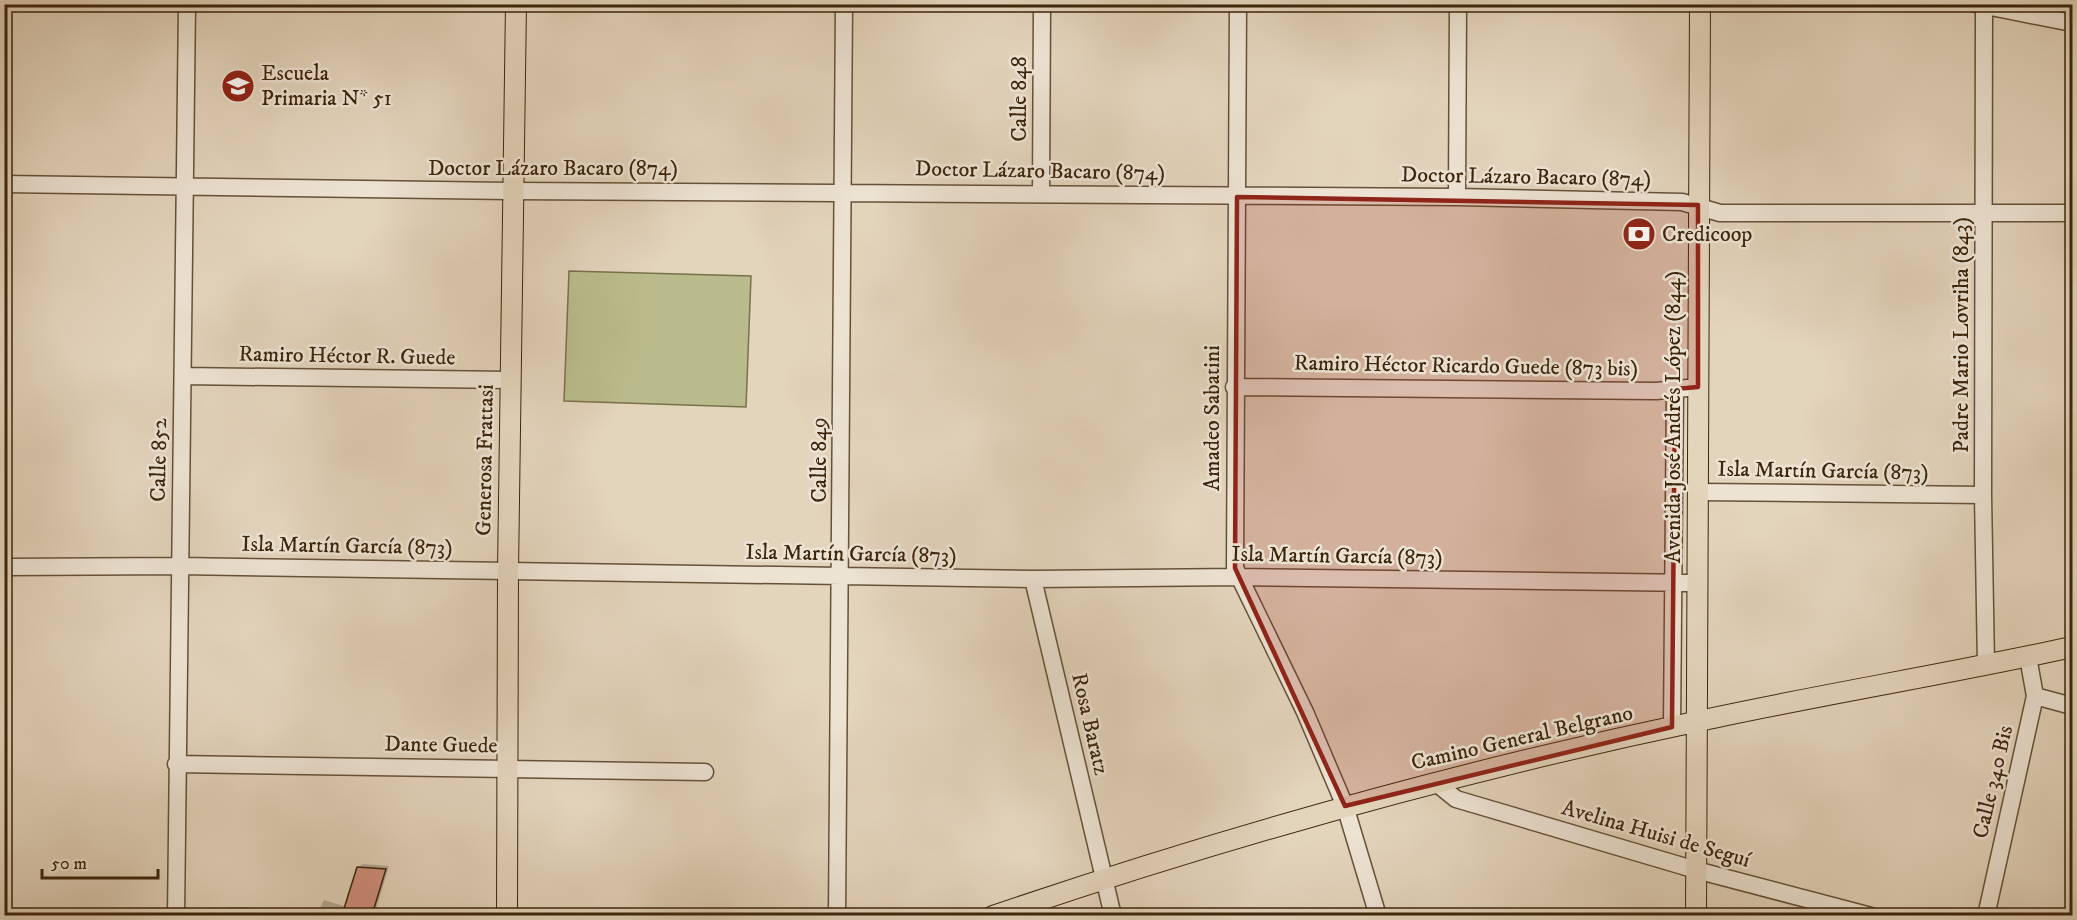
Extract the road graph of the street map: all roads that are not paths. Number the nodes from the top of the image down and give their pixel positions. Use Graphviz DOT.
graph roads {
  1 [pos="187,4"];
  2 [pos="516,4"];
  3 [pos="844,4"];
  4 [pos="1042,4"];
  5 [pos="1238,4"];
  6 [pos="1458,4"];
  7 [pos="1700,4"];
  8 [pos="1982,5"];
  9 [pos="2073,23"];
  10 [pos="4,184"];
  11 [pos="185,188"];
  12 [pos="513,191"];
  13 [pos="842,192"];
  14 [pos="1041,193"];
  15 [pos="1236,197"];
  16 [pos="1456,197"];
  17 [pos="1698,206"];
  18 [pos="1983,213"];
  19 [pos="2073,213"];
  20 [pos="183,376"];
  21 [pos="510,380"];
  22 [pos="1234,387"];
  23 [pos="1698,387"];
  24 [pos="1675,389"];
  25 [pos="1698,492"];
  26 [pos="1983,495"];
  27 [pos="4,567"];
  28 [pos="180,567"];
  29 [pos="507,571"];
  30 [pos="841,576"];
  31 [pos="1238,577"];
  32 [pos="1033,579"];
  33 [pos="1673,583"];
  34 [pos="1697,583"];
  35 [pos="2073,647"];
  36 [pos="2028,657"];
  37 [pos="1986,664"];
  38 [pos="2035,696"];
  39 [pos="2073,706"];
  40 [pos="1698,721"];
  41 [pos="1672,727"];
  42 [pos="176,764"];
  43 [pos="506,768"];
  44 [pos="705,772"];
  45 [pos="1435,782"];
  46 [pos="1345,806"];
  47 [pos="1696,870"];
  48 [pos="1102,878"];
  49 [pos="176,915"];
  50 [pos="507,915"];
  51 [pos="837,915"];
  52 [pos="993,915"];
  53 [pos="1113,915"];
  54 [pos="1378,915"];
  55 [pos="1696,915"];
  56 [pos="1871,915"];
  57 [pos="1986,915"];
  1 -- 11 [label="street, Calle 852"];
  2 -- 12 [label="main road, Generosa Frattasi"];
  3 -- 13 [label="street, Calle 849"];
  4 -- 14 [label="street, Calle 848"];
  5 -- 15 [label="street, Amadeo Sabatini"];
  6 -- 16 [label="street"];
  7 -- 17 [label="main road, Avenida José Andrés López (844)"];
  8 -- 9 [label="street"];
  8 -- 18 [label="street, Padre Mario Lovriha (843)"];
  10 -- 11 [label="street, Doctor Lázaro Bacaro (874)"];
  11 -- 12 [label="street, Doctor Lázaro Bacaro (874)"];
  11 -- 20 [label="street, Calle 852"];
  12 -- 13 [label="street, Doctor Lázaro Bacaro (874)"];
  12 -- 21 [label="main road, Generosa Frattasi"];
  13 -- 14 [label="street, Doctor Lázaro Bacaro (874)"];
  13 -- 30 [label="street, Calle 849"];
  14 -- 15 [label="street, Doctor Lázaro Bacaro (874)"];
  15 -- 16 [label="street, Doctor Lázaro Bacaro (874)"];
  15 -- 22 [label="street, Amadeo Sabatini"];
  16 -- 17 [label="street, Doctor Lázaro Bacaro (874)"];
  17 -- 18 [label="street, Doctor Lázaro Bacaro (874)"];
  17 -- 23 [label="main road, Avenida José Andrés López (844)"];
  18 -- 19 [label="street, Doctor Lázaro Bacaro (874)"];
  18 -- 26 [label="street, Padre Mario Lovriha (843)"];
  20 -- 21 [label="street, Ramiro Héctor R. Guede"];
  20 -- 28 [label="street, Calle 852"];
  21 -- 29 [label="main road, Generosa Frattasi"];
  22 -- 24 [label="street, Ramiro Héctor Ricardo Guede (873 bis)"];
  22 -- 31 [label="street, Amadeo Sabatini"];
  23 -- 24 [label="street, Ramiro Héctor Ricardo Guede (873 bis)"];
  23 -- 25 [label="main road, Avenida José Andrés López (844)"];
  24 -- 33 [label="street"];
  25 -- 26 [label="street, Isla Martín García (873)"];
  25 -- 34 [label="main road, Avenida José Andrés López (844)"];
  26 -- 37 [label="street, Padre Mario Lovriha (843)"];
  27 -- 28 [label="street, Isla Martín García (873)"];
  28 -- 29 [label="street, Isla Martín García (873)"];
  28 -- 42 [label="street, Calle 852"];
  29 -- 30 [label="street, Isla Martín García (873)"];
  29 -- 43 [label="main road, Generosa Frattasi"];
  30 -- 32 [label="street, Isla Martín García (873)"];
  30 -- 51 [label="street, Calle 849"];
  31 -- 32 [label="street, Isla Martín García (873)"];
  31 -- 33 [label="street, Isla Martín García (873)"];
  31 -- 46 [label="street, Amadeo Sabatini"];
  32 -- 48 [label="street, Rosa Baratz"];
  33 -- 34 [label="street, Isla Martín García (873)"];
  33 -- 41 [label="street"];
  34 -- 40 [label="main road, Avenida José Andrés López (844)"];
  35 -- 36 [label="main road, Camino General Belgrano"];
  36 -- 37 [label="main road, Camino General Belgrano"];
  36 -- 38 [label="street, Calle 340 Bis"];
  37 -- 40 [label="main road, Camino General Belgrano"];
  38 -- 39 [label="street"];
  38 -- 57 [label="street, Calle 340 Bis"];
  40 -- 41 [label="main road, Camino General Belgrano"];
  40 -- 47 [label="main road, Avenida José Andrés López (844)"];
  41 -- 45 [label="main road, Camino General Belgrano"];
  42 -- 43 [label="street, Dante Guede"];
  42 -- 49 [label="street, Calle 852"];
  43 -- 44 [label="street, Dante Guede"];
  43 -- 50 [label="main road, Generosa Frattasi"];
  45 -- 46 [label="main road, Camino General Belgrano"];
  45 -- 47 [label="street, Avelina Huisi de Seguí"];
  46 -- 48 [label="main road, Camino General Belgrano"];
  46 -- 54 [label="street, Amadeo Sabatini"];
  47 -- 55 [label="main road, Avenida José Andrés López (844)"];
  47 -- 56 [label="street, Avelina Huisi de Seguí"];
  48 -- 52 [label="main road, Camino General Belgrano"];
  48 -- 53 [label="street, Rosa Baratz"];
}
